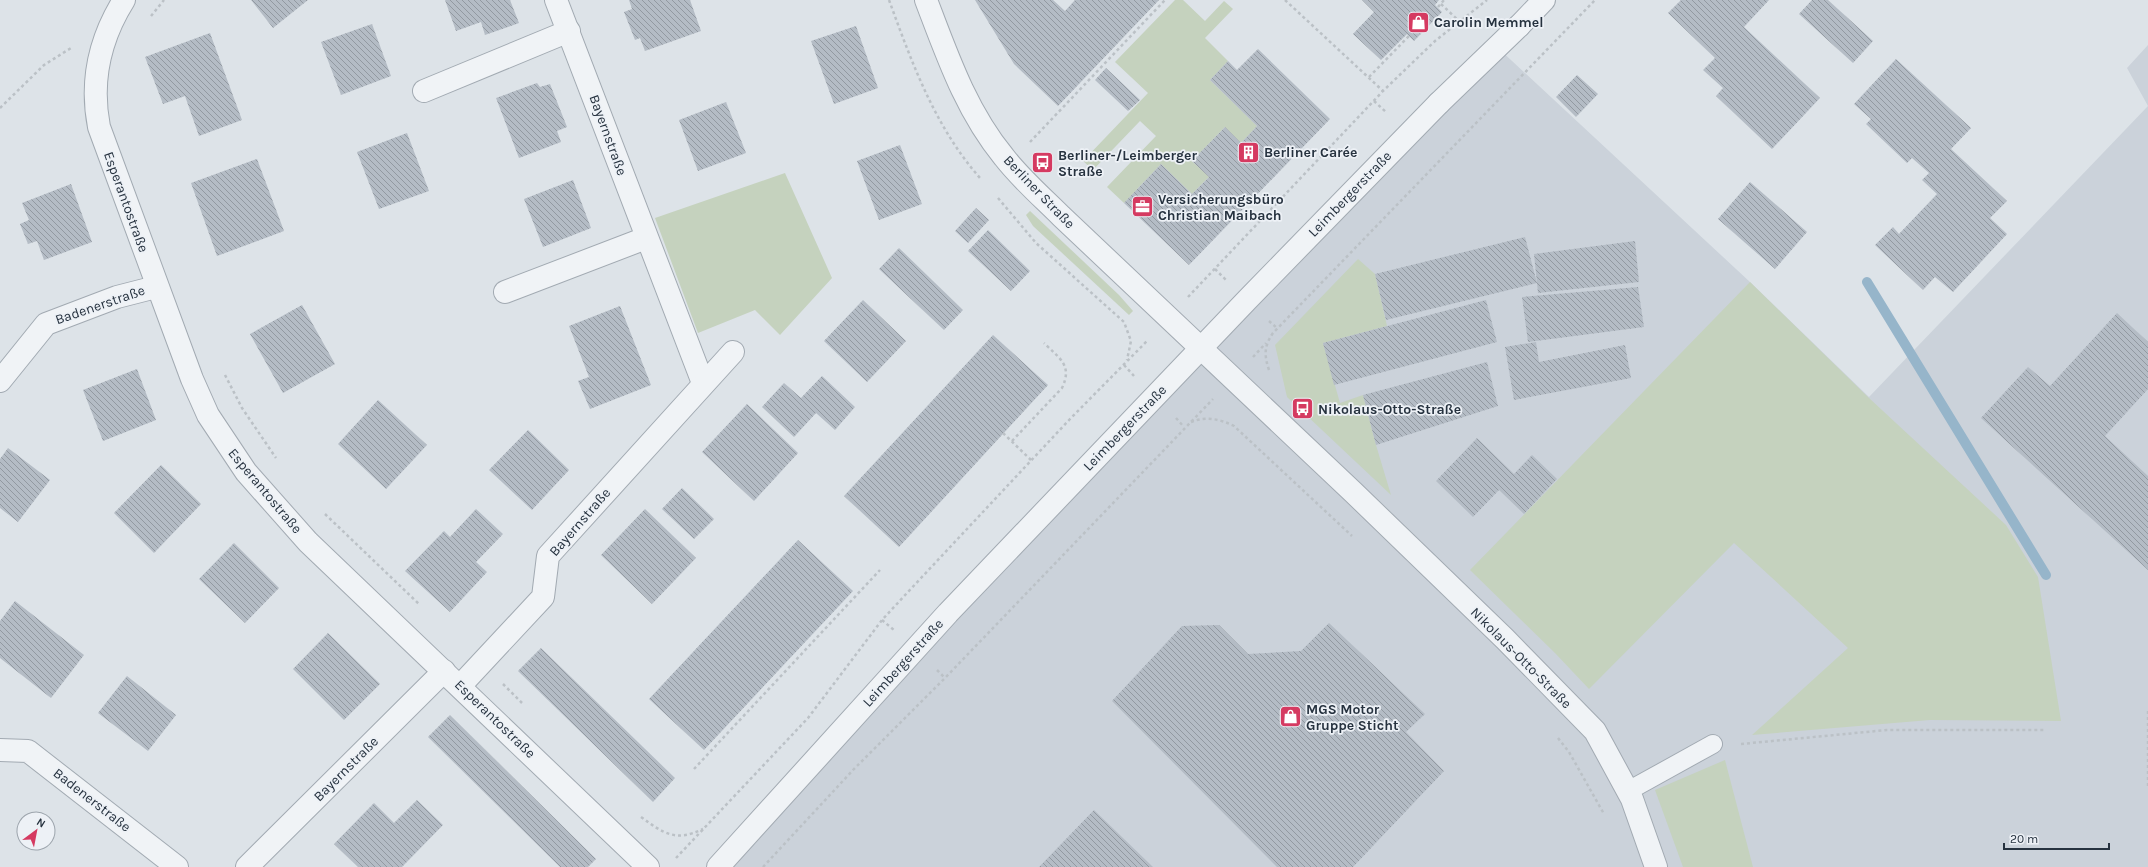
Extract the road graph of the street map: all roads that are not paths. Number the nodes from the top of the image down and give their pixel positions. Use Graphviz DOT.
graph roads {
  1 [pos="124,0"];
  2 [pos="556,0"];
  3 [pos="926,0"];
  4 [pos="1544,0"];
  5 [pos="569,31"];
  6 [pos="424,91"];
  7 [pos="646,238"];
  8 [pos="156,286"];
  9 [pos="505,292"];
  10 [pos="1201,348"];
  11 [pos="733,352"];
  12 [pos="0,382"];
  13 [pos="703,384"];
  14 [pos="444,671"];
  15 [pos="460,686"];
  16 [pos="1714,744"];
  17 [pos="0,750"];
  18 [pos="1628,790"];
  19 [pos="177,867"];
  20 [pos="247,867"];
  21 [pos="648,867"];
  22 [pos="718,867"];
  23 [pos="1656,867"];
  1 -- 8 [label="street, Esperantostraße"];
  2 -- 5 [label="street, Bayernstraße"];
  3 -- 10 [label="street, Berliner Straße"];
  4 -- 10 [label="street, Leimbergerstraße"];
  5 -- 6 [label="street"];
  5 -- 7 [label="street, Bayernstraße"];
  7 -- 9 [label="street"];
  7 -- 13 [label="street, Bayernstraße"];
  8 -- 12 [label="street, Badenerstraße"];
  8 -- 14 [label="street, Esperantostraße"];
  10 -- 18 [label="street, Nikolaus-Otto-Straße"];
  10 -- 22 [label="street, Leimbergerstraße"];
  11 -- 13 [label="street, Bayernstraße"];
  13 -- 15 [label="street, Bayernstraße"];
  14 -- 15 [label="street, Esperantostraße"];
  14 -- 20 [label="street, Bayernstraße"];
  15 -- 21 [label="street, Esperantostraße"];
  16 -- 18 [label="lane"];
  17 -- 19 [label="street, Badenerstraße"];
  18 -- 23 [label="street, Nikolaus-Otto-Straße"];
}
